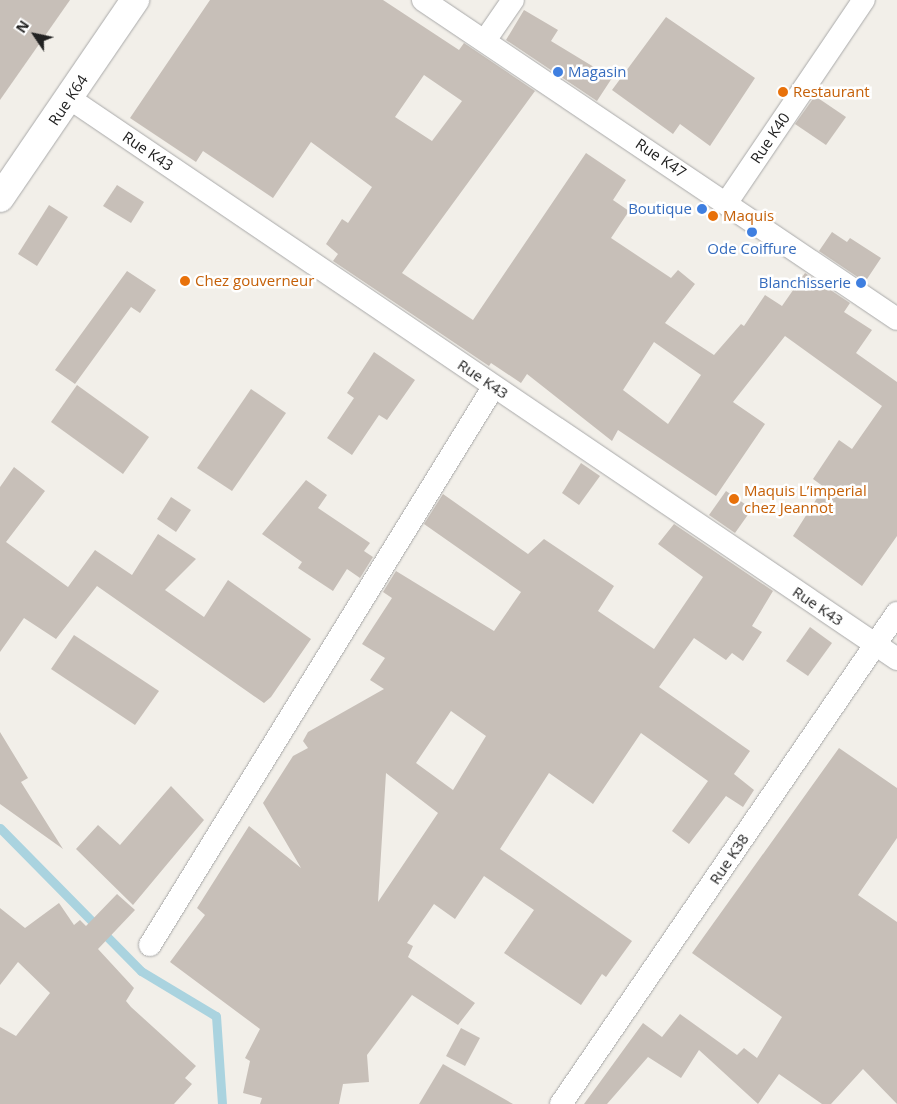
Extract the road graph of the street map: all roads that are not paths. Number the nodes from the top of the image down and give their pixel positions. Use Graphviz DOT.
graph roads {
  1 [pos="135,0"];
  2 [pos="423,0"];
  3 [pos="513,0"];
  4 [pos="864,0"];
  5 [pos="486,39"];
  6 [pos="69,98"];
  7 [pos="0,198"];
  8 [pos="727,202"];
  9 [pos="897,320"];
  10 [pos="494,386"];
  11 [pos="897,613"];
  12 [pos="876,644"];
  13 [pos="897,659"];
  14 [pos="150,945"];
  15 [pos="561,1104"];
  1 -- 6 [label="street, Rue K64"];
  2 -- 5 [label="street, Rue K47"];
  3 -- 5 [label="street"];
  4 -- 8 [label="street, Rue K40"];
  5 -- 8 [label="street, Rue K47"];
  6 -- 7 [label="street, Rue K64"];
  6 -- 10 [label="street, Rue K43"];
  8 -- 9 [label="street, Rue K47"];
  10 -- 12 [label="street, Rue K43"];
  10 -- 14 [label="street"];
  11 -- 12 [label="street, Rue K38"];
  12 -- 13 [label="street, Rue K43"];
  12 -- 15 [label="street, Rue K38"];
}
